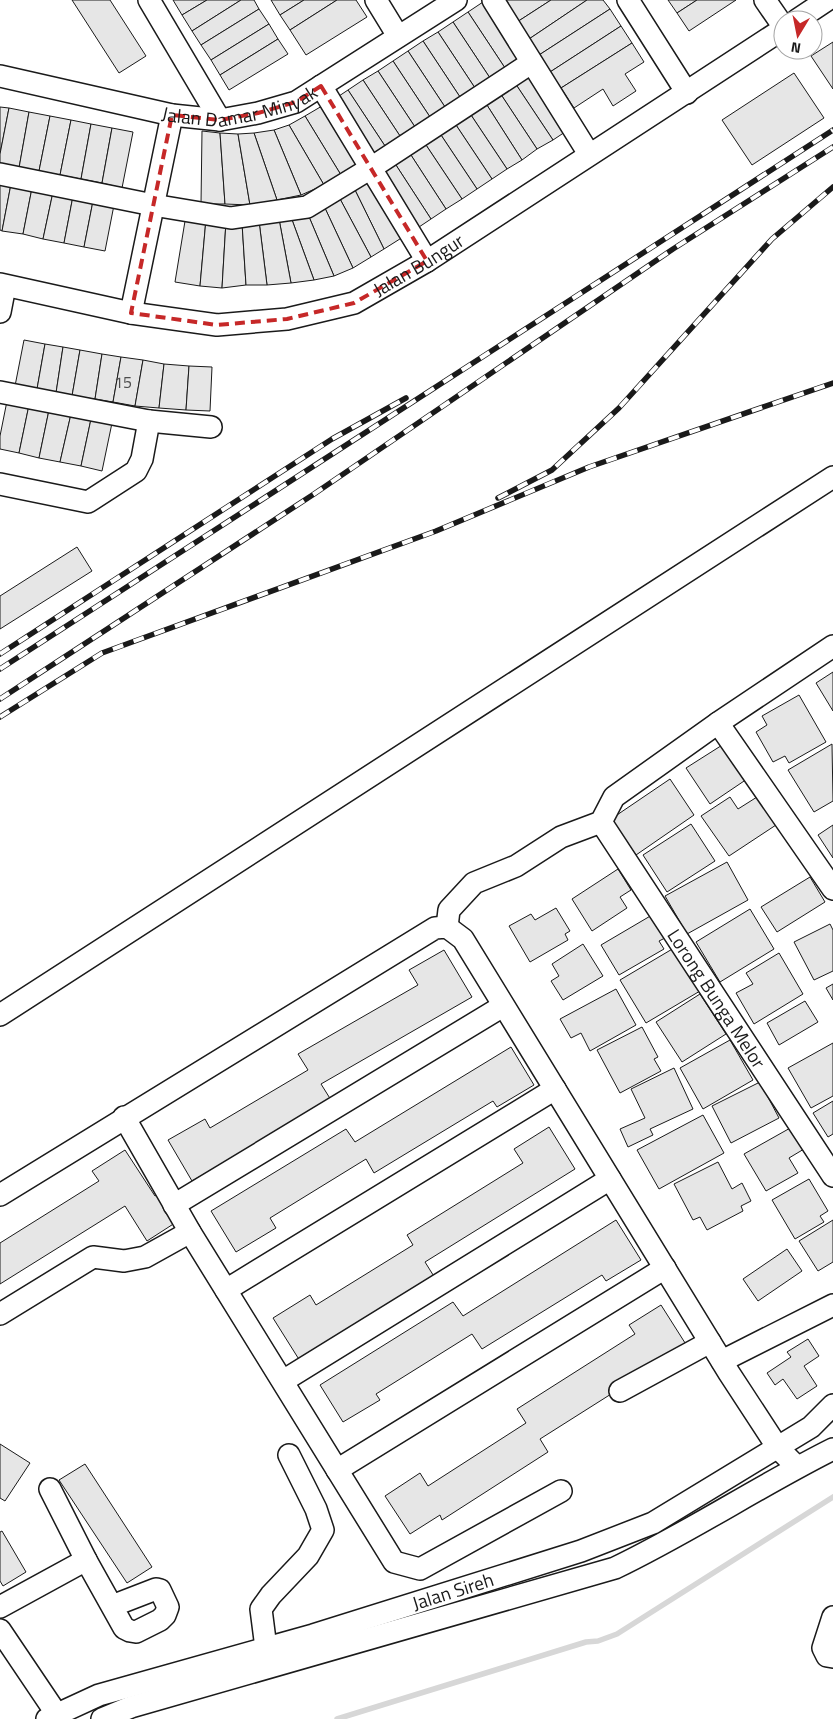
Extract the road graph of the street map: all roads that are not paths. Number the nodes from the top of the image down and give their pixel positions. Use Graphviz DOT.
graph roads {
  1 [pos="149,0"];
  2 [pos="376,0"];
  3 [pos="456,0"];
  4 [pos="493,0"];
  5 [pos="628,0"];
  6 [pos="765,0"];
  7 [pos="827,0"];
  8 [pos="812,10"];
  9 [pos="773,12"];
  10 [pos="773,34"];
  11 [pos="398,36"];
  12 [pos="531,63"];
  13 [pos="0,76"];
  14 [pos="321,86"];
  15 [pos="687,93"];
  16 [pos="172,115"];
  17 [pos="220,120"];
  18 [pos="589,154"];
  19 [pos="371,168"];
  20 [pos="0,174"];
  21 [pos="153,205"];
  22 [pos="427,261"];
  23 [pos="3,285"];
  24 [pos="0,312"];
  25 [pos="131,313"];
  26 [pos="0,392"];
  27 [pos="150,421"];
  28 [pos="211,427"];
  29 [pos="833,477"];
  30 [pos="0,484"];
  31 [pos="833,646"];
  32 [pos="718,723"];
  33 [pos="601,822"];
  34 [pos="833,889"];
  35 [pos="448,927"];
  36 [pos="503,1006"];
  37 [pos="0,1014"];
  38 [pos="555,1089"];
  39 [pos="124,1117"];
  40 [pos="833,1176"];
  41 [pos="610,1179"];
  42 [pos="0,1194"];
  43 [pos="174,1205"];
  44 [pos="190,1232"];
  45 [pos="665,1268"];
  46 [pos="226,1290"];
  47 [pos="833,1306"];
  48 [pos="0,1314"];
  49 [pos="710,1342"];
  50 [pos="722,1361"];
  51 [pos="283,1381"];
  52 [pos="620,1392"];
  53 [pos="833,1405"];
  54 [pos="778,1448"];
  55 [pos="833,1449"];
  56 [pos="290,1455"];
  57 [pos="797,1467"];
  58 [pos="337,1470"];
  59 [pos="50,1489"];
  60 [pos="561,1490"];
  61 [pos="86,1560"];
  62 [pos="112,1606"];
  63 [pos="0,1607"];
  64 [pos="833,1617"];
  65 [pos="0,1630"];
  66 [pos="266,1648"];
  67 [pos="833,1657"];
  68 [pos="54,1717"];
  69 [pos="102,1719"];
  1 -- 17 [label="street"];
  2 -- 11 [label="street"];
  3 -- 11 [label="street, Jalan Damar Minyak"];
  4 -- 12 [label="street"];
  5 -- 15 [label="street"];
  6 -- 9 [label="street"];
  7 -- 8 [label="street"];
  10 -- 15 [label="street, Jalan Bungur"];
  11 -- 14 [label="street, Jalan Damar Minyak"];
  12 -- 18 [label="street"];
  12 -- 19 [label="street"];
  13 -- 16 [label="street, Jalan Damar Minyak"];
  14 -- 17 [label="street, Jalan Damar Minyak"];
  14 -- 19 [label="street"];
  15 -- 18 [label="street, Jalan Bungur"];
  16 -- 17 [label="street, Jalan Damar Minyak"];
  16 -- 21 [label="street"];
  18 -- 22 [label="street, Jalan Bungur"];
  19 -- 21 [label="street"];
  19 -- 22 [label="street"];
  20 -- 21 [label="street"];
  21 -- 25 [label="street"];
  22 -- 25 [label="street, Jalan Bungur"];
  23 -- 24 [label="street"];
  23 -- 25 [label="street, Jalan Bungur"];
  26 -- 27 [label="street"];
  27 -- 28 [label="street"];
  27 -- 30 [label="street"];
  29 -- 37 [label="street"];
  31 -- 32 [label="street"];
  32 -- 33 [label="street"];
  32 -- 34 [label="street"];
  33 -- 35 [label="street"];
  33 -- 40 [label="street, Lorong Bunga Melor"];
  35 -- 36 [label="street"];
  35 -- 39 [label="street"];
  36 -- 38 [label="street"];
  36 -- 43 [label="street"];
  38 -- 41 [label="street"];
  38 -- 46 [label="street"];
  39 -- 42 [label="street"];
  39 -- 43 [label="street"];
  41 -- 45 [label="street"];
  41 -- 51 [label="street"];
  43 -- 44 [label="street"];
  44 -- 46 [label="street"];
  44 -- 48 [label="street"];
  45 -- 49 [label="street"];
  45 -- 58 [label="street"];
  46 -- 51 [label="street"];
  47 -- 50 [label="street"];
  49 -- 50 [label="street"];
  49 -- 52 [label="street"];
  50 -- 54 [label="street"];
  51 -- 58 [label="street"];
  53 -- 54 [label="street, Jalan Sireh"];
  54 -- 57 [label="street"];
  54 -- 66 [label="street, Jalan Sireh"];
  55 -- 57 [label="street, Jalan Sireh"];
  56 -- 66 [label="street"];
  57 -- 69 [label="street, Jalan Sireh"];
  58 -- 60 [label="street"];
  59 -- 61 [label="street"];
  61 -- 62 [label="street"];
  61 -- 63 [label="street"];
  64 -- 67 [label="street"];
  65 -- 68 [label="street"];
  66 -- 68 [label="street, Jalan Sireh"];
}
